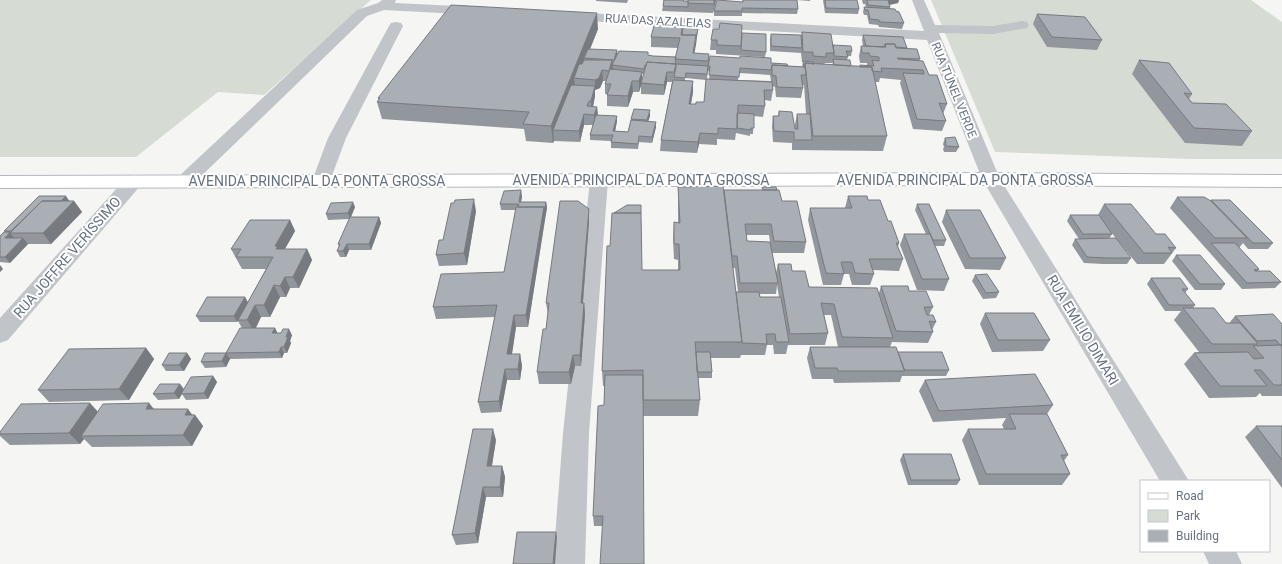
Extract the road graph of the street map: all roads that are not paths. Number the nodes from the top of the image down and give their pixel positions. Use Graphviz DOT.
graph roads {
  1 [pos="918,0"];
  2 [pos="387,3"];
  3 [pos="495,12"];
  4 [pos="558,15"];
  5 [pos="1022,25"];
  6 [pos="396,26"];
  7 [pos="931,32"];
  8 [pos="991,179"];
  9 [pos="599,180"];
  10 [pos="134,181"];
  11 [pos="185,181"];
  12 [pos="321,181"];
  13 [pos="1282,181"];
  14 [pos="0,182"];
  15 [pos="0,334"];
  16 [pos="1174,480"];
  17 [pos="1219,552"];
  18 [pos="569,564"];
  19 [pos="1226,564"];
  1 -- 7 [label="street, RUA TÚNEL VERDE"];
  2 -- 3 [label="street"];
  2 -- 11 [label="street"];
  4 -- 7 [label="street, RUA DAS AZALEIAS"];
  5 -- 7 [label="street, RUA DAS AZALEIAS"];
  6 -- 12 [label="street"];
  7 -- 8 [label="street, RUA TÚNEL VERDE"];
  8 -- 9 [label="main road, AVENIDA PRINCIPAL DA PONTA GROSSA"];
  8 -- 13 [label="main road, AVENIDA PRINCIPAL DA PONTA GROSSA"];
  8 -- 16 [label="street, RUA EMILIO DIMARI"];
  9 -- 12 [label="main road, AVENIDA PRINCIPAL DA PONTA GROSSA"];
  9 -- 18 [label="street"];
  10 -- 11 [label="main road, AVENIDA PRINCIPAL DA PONTA GROSSA"];
  10 -- 14 [label="main road, AVENIDA PRINCIPAL DA PONTA GROSSA"];
  10 -- 15 [label="street, RUA JOFFRE VERÍSSIMO"];
  11 -- 12 [label="main road, AVENIDA PRINCIPAL DA PONTA GROSSA"];
  17 -- 19 [label="street"];
}
